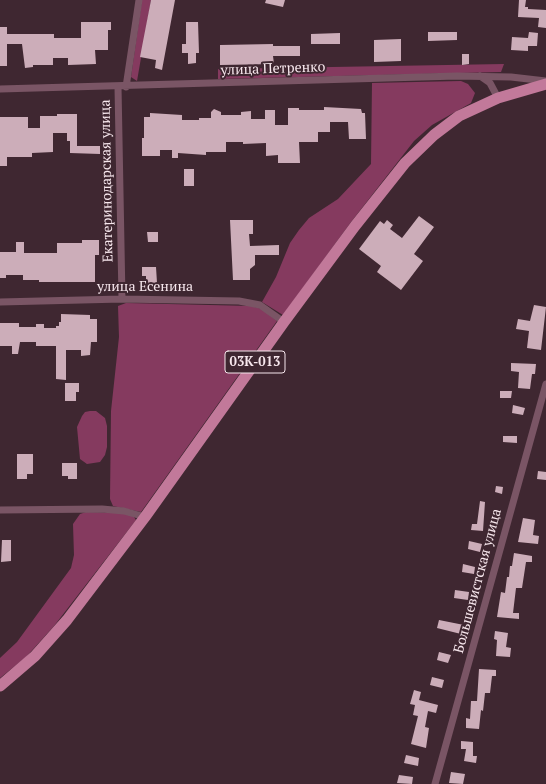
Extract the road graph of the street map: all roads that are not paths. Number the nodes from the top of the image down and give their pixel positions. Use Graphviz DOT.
graph roads {
  1 [pos="139,0"];
  2 [pos="480,76"];
  3 [pos="546,82"];
  4 [pos="126,86"];
  5 [pos="118,87"];
  6 [pos="0,89"];
  7 [pos="498,98"];
  8 [pos="122,300"];
  9 [pos="0,302"];
  10 [pos="284,322"];
  11 [pos="546,384"];
  12 [pos="0,510"];
  13 [pos="145,517"];
  14 [pos="0,686"];
  15 [pos="435,784"];
  1 -- 4 [label="street, Екатеринодарская улица"];
  2 -- 3 [label="street, улица Петренко"];
  2 -- 4 [label="street, улица Петренко"];
  2 -- 7 [label="street"];
  3 -- 7 [label="main road, 03К-013"];
  4 -- 5 [label="street, улица Петренко"];
  5 -- 6 [label="street, улица Петренко"];
  5 -- 8 [label="street, Екатеринодарская улица"];
  7 -- 10 [label="main road, 03К-013"];
  8 -- 9 [label="street, улица Есенина"];
  8 -- 10 [label="street, улица Есенина"];
  10 -- 13 [label="main road, 03К-013"];
  11 -- 15 [label="street, Большевистская улица"];
  12 -- 13 [label="street"];
  13 -- 14 [label="main road, 03К-013"];
}
